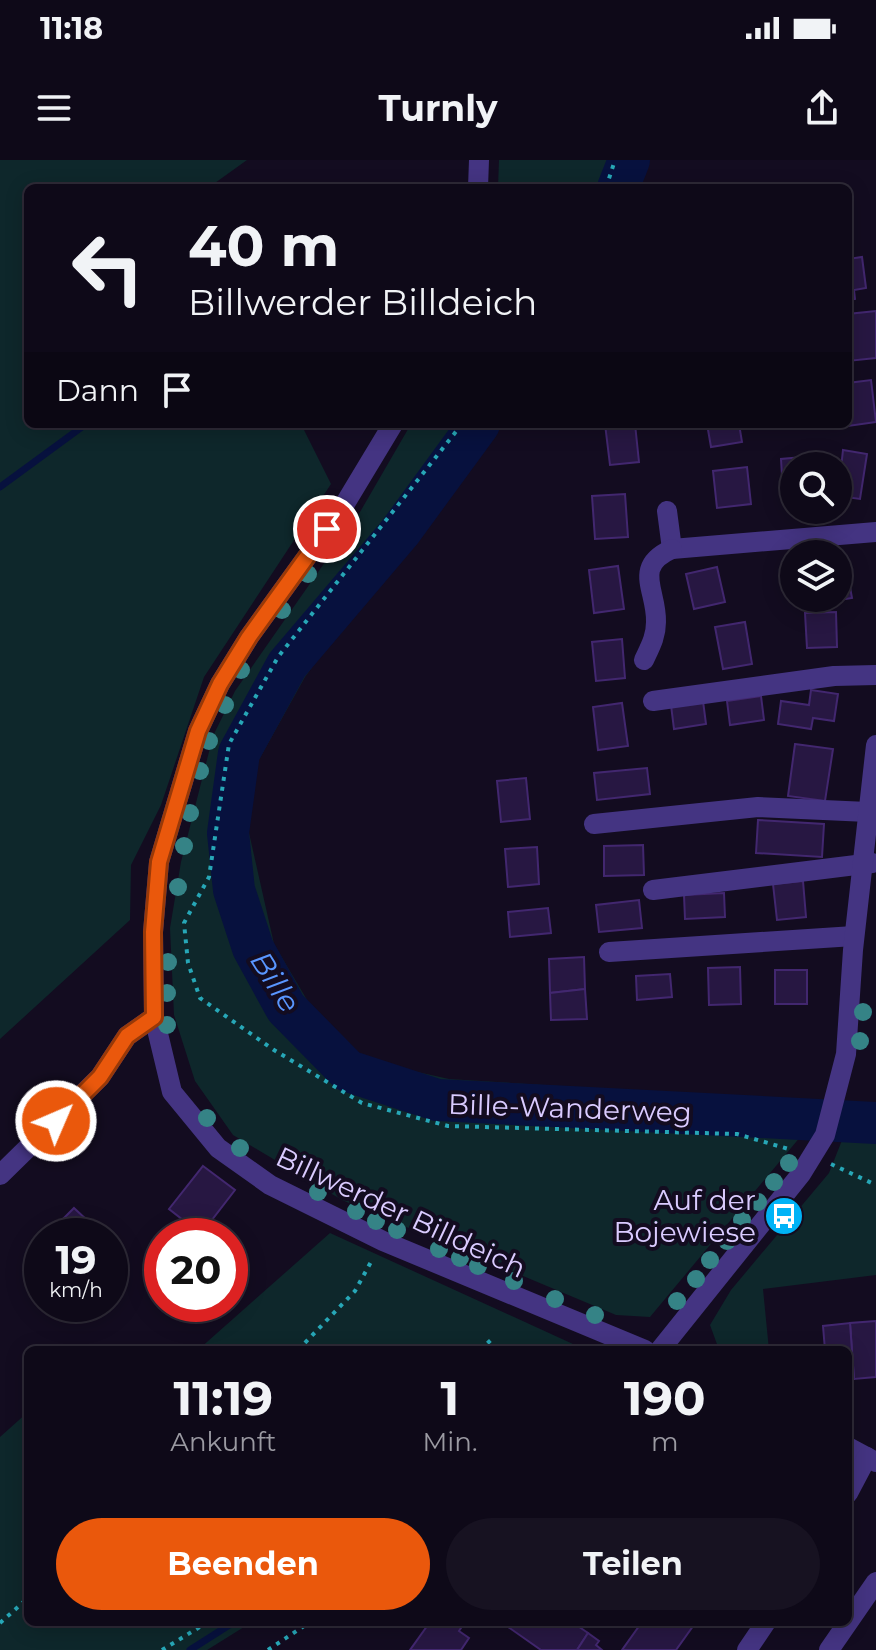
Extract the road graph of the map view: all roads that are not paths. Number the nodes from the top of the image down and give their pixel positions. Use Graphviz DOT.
graph roads {
  1 [pos="479,160"];
  2 [pos="478,184"];
  3 [pos="391,428"];
  4 [pos="667,511"];
  5 [pos="876,532"];
  6 [pos="672,549"];
  7 [pos="644,660"];
  8 [pos="876,675"];
  9 [pos="653,701"];
  10 [pos="876,745"];
  11 [pos="874,776"];
  12 [pos="868,812"];
  13 [pos="594,824"];
  14 [pos="869,863"];
  15 [pos="653,890"];
  16 [pos="854,936"];
  17 [pos="609,952"];
  18 [pos="154,1017"];
  19 [pos="0,1175"];
  20 [pos="635,1346"];
  21 [pos="663,1346"];
  22 [pos="852,1449"];
  23 [pos="872,1459"];
  24 [pos="852,1487"];
  25 [pos="876,1582"];
  26 [pos="852,1617"];
  27 [pos="763,1626"];
  28 [pos="846,1626"];
  29 [pos="747,1650"];
  30 [pos="829,1650"];
  1 -- 2 [label="street"];
  3 -- 18 [label="street, Billwerder Billdeich"];
  4 -- 6 [label="street"];
  5 -- 6 [label="street"];
  6 -- 7 [label="street"];
  8 -- 9 [label="street"];
  10 -- 11 [label="street"];
  11 -- 12 [label="street"];
  12 -- 13 [label="street"];
  12 -- 14 [label="street"];
  14 -- 15 [label="street"];
  14 -- 16 [label="street"];
  16 -- 17 [label="street"];
  16 -- 21 [label="street"];
  18 -- 19 [label="street"];
  18 -- 20 [label="street, Billwerder Billdeich"];
  22 -- 23 [label="street"];
  23 -- 24 [label="street"];
  25 -- 26 [label="street"];
  27 -- 29 [label="street"];
  28 -- 30 [label="street"];
}
